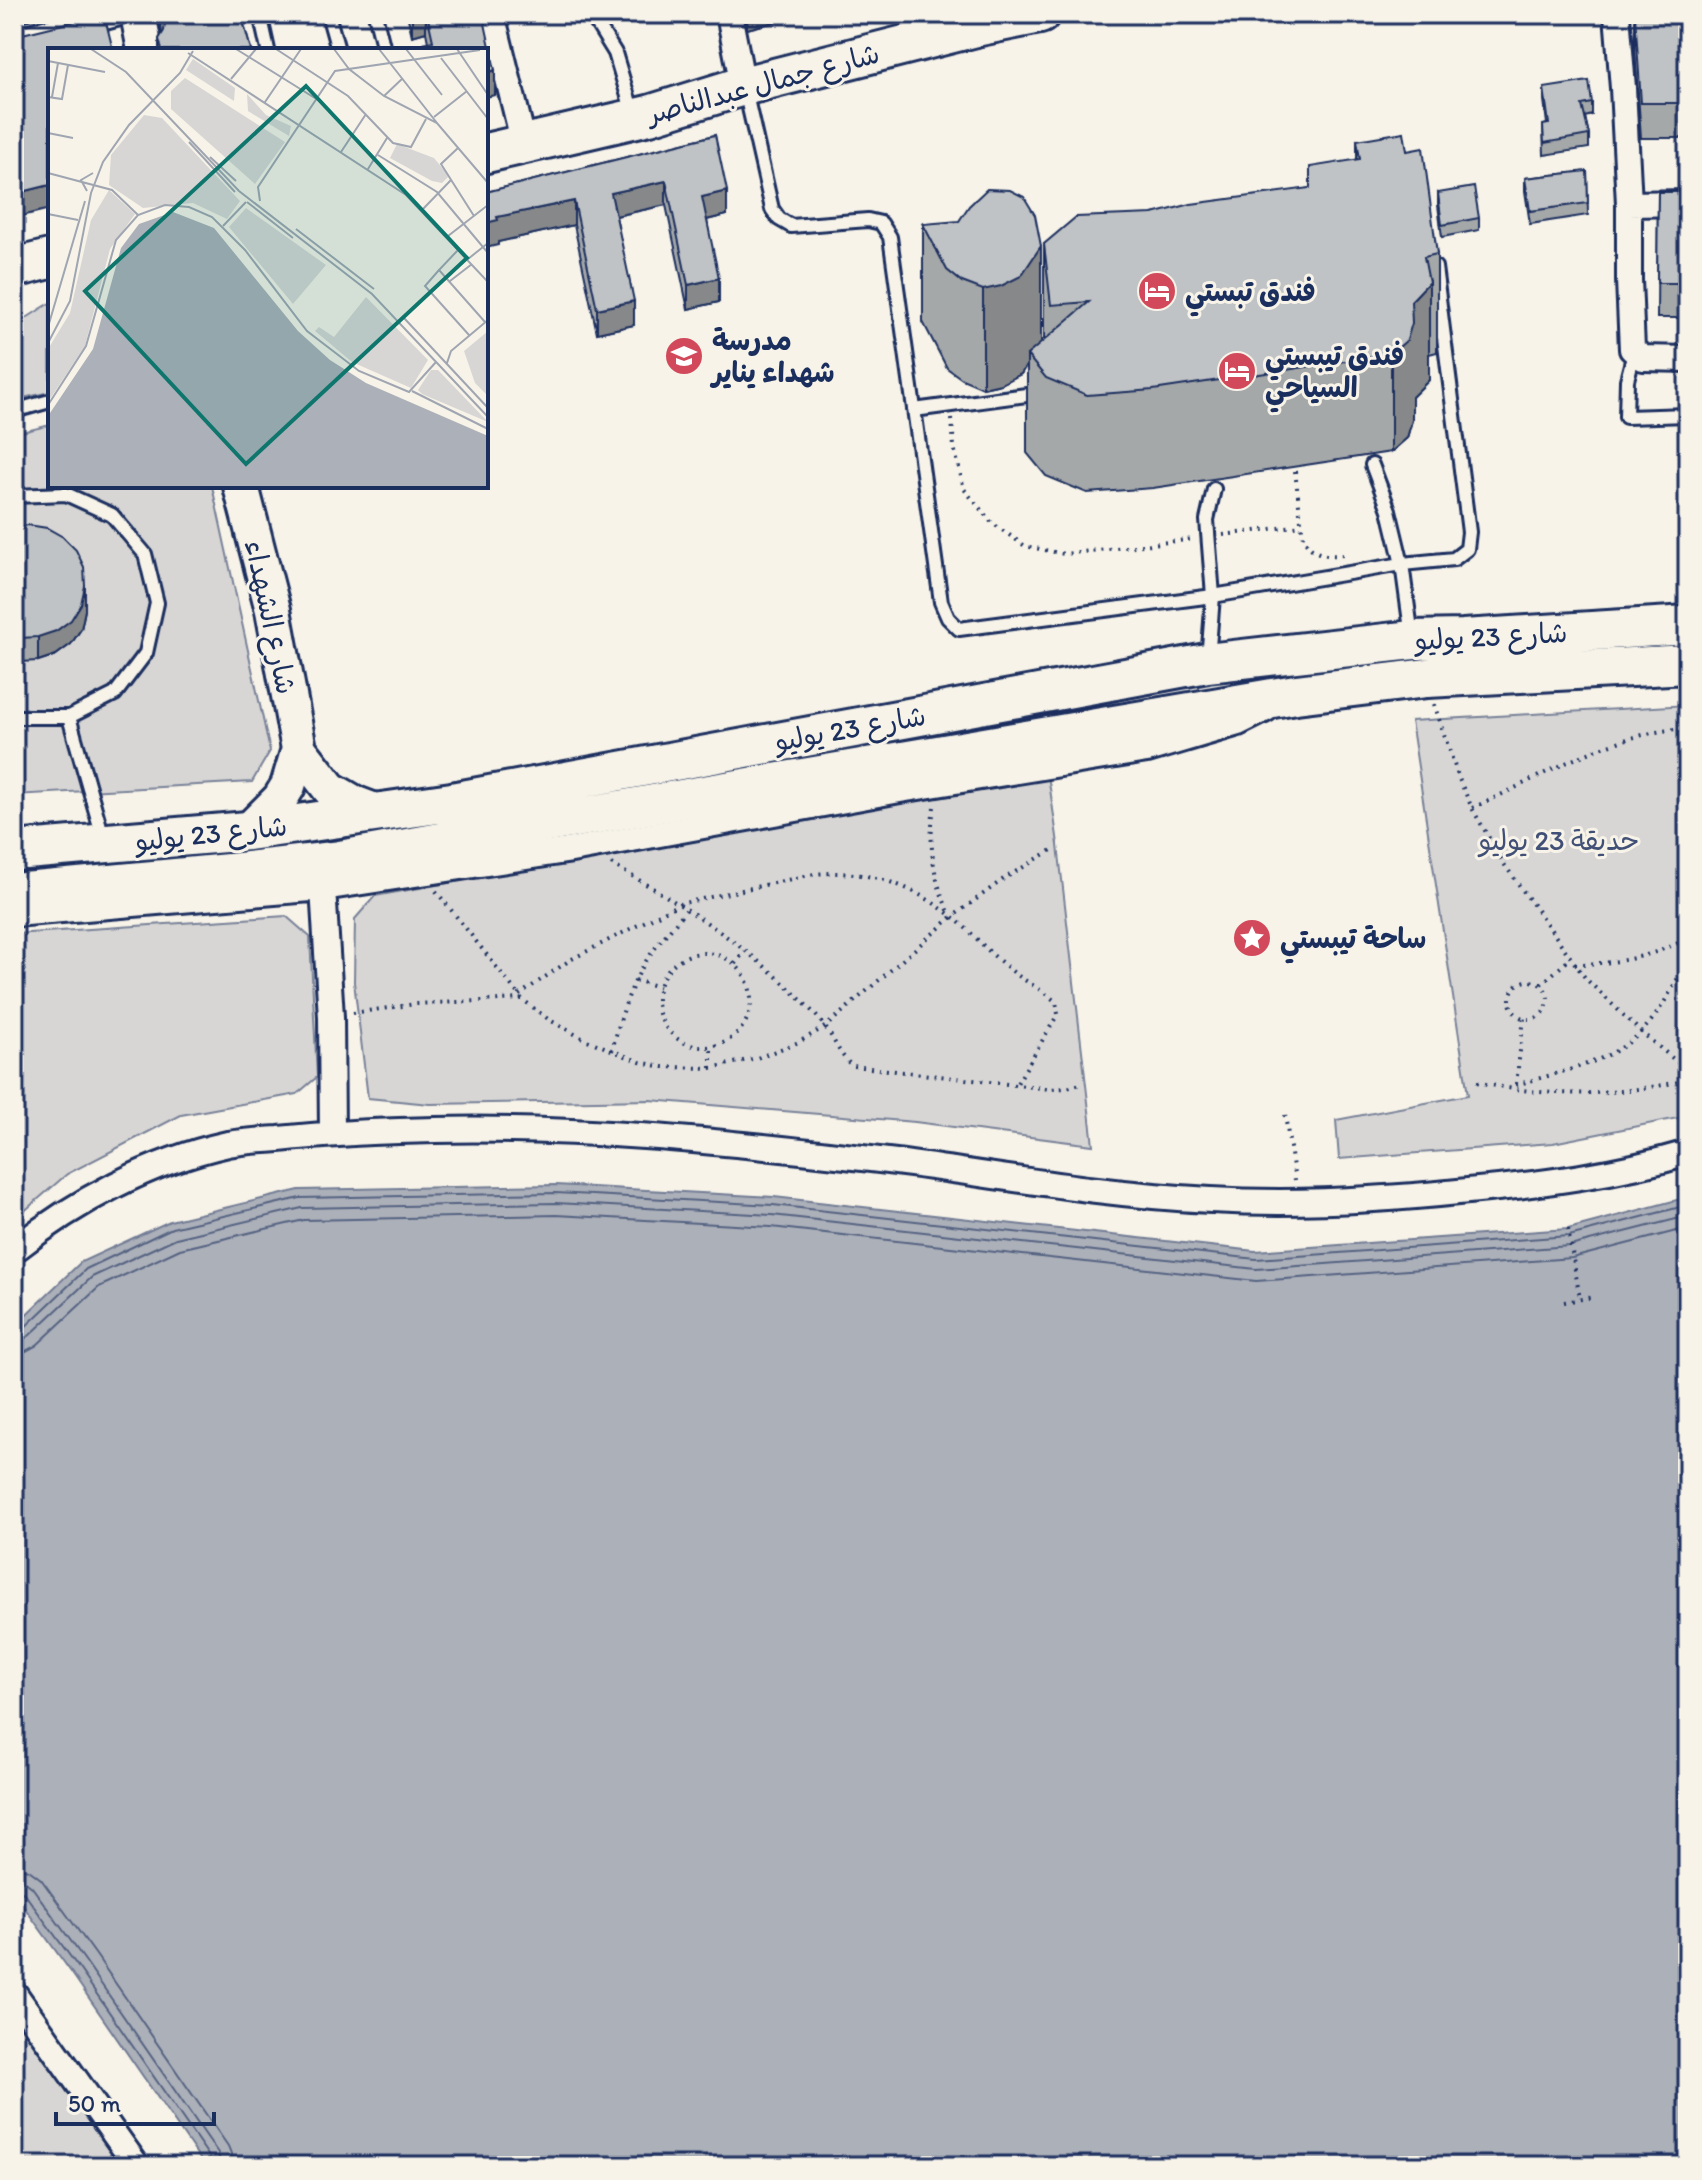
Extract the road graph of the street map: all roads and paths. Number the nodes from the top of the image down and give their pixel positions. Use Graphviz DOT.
graph roads {
  1 [pos="116,14"];
  2 [pos="138,14"];
  3 [pos="260,14"];
  4 [pos="328,14"];
  5 [pos="375,14"];
  6 [pos="492,14"];
  7 [pos="591,14"];
  8 [pos="729,14"];
  9 [pos="1040,14"];
  10 [pos="1617,14"];
  11 [pos="14,41"];
  12 [pos="145,48"];
  13 [pos="268,48"];
  14 [pos="337,48"];
  15 [pos="384,48"];
  16 [pos="743,86"];
  17 [pos="635,118"];
  18 [pos="524,144"];
  19 [pos="488,153"];
  20 [pos="1688,203"];
  21 [pos="1629,204"];
  22 [pos="1433,251"];
  23 [pos="1634,353"];
  24 [pos="1688,359"];
  25 [pos="1034,394"];
  26 [pos="48,402"];
  27 [pos="952,405"];
  28 [pos="914,410"];
  29 [pos="14,411"];
  30 [pos="1688,415"];
  31 [pos="1372,465"];
  32 [pos="1295,471"];
  33 [pos="242,488"];
  34 [pos="1214,489"];
  35 [pos="14,496"];
  36 [pos="1302,525"];
  37 [pos="1207,537"];
  38 [pos="1349,555"];
  39 [pos="1402,564"];
  40 [pos="1213,596"];
  41 [pos="1688,625"];
  42 [pos="1413,640"];
  43 [pos="1207,663"];
  44 [pos="1688,664"];
  45 [pos="1422,679"];
  46 [pos="1296,694"];
  47 [pos="14,715"];
  48 [pos="69,717"];
  49 [pos="1688,728"];
  50 [pos="299,749"];
  51 [pos="938,783"];
  52 [pos="1472,808"];
  53 [pos="380,813"];
  54 [pos="248,831"];
  55 [pos="545,839"];
  56 [pos="105,844"];
  57 [pos="581,848"];
  58 [pos="1052,850"];
  59 [pos="14,851"];
  60 [pos="422,874"];
  61 [pos="323,888"];
  62 [pos="14,893"];
  63 [pos="679,904"];
  64 [pos="686,909"];
  65 [pos="14,914"];
  66 [pos="952,917"];
  67 [pos="1688,938"];
  68 [pos="745,951"];
  69 [pos="1571,958"];
  70 [pos="1688,960"];
  71 [pos="735,964"];
  72 [pos="1575,964"];
  73 [pos="635,980"];
  74 [pos="1541,984"];
  75 [pos="659,987"];
  76 [pos="520,997"];
  77 [pos="331,1017"];
  78 [pos="1524,1018"];
  79 [pos="825,1027"];
  80 [pos="1641,1032"];
  81 [pos="711,1046"];
  82 [pos="612,1051"];
  83 [pos="711,1068"];
  84 [pos="1688,1071"];
  85 [pos="1688,1080"];
  86 [pos="1477,1082"];
  87 [pos="1084,1083"];
  88 [pos="1016,1085"];
  89 [pos="1516,1088"];
  90 [pos="1285,1115"];
  91 [pos="332,1133"];
  92 [pos="1688,1153"];
  93 [pos="1298,1202"];
  94 [pos="1568,1229"];
  95 [pos="14,1250"];
  96 [pos="1594,1297"];
  97 [pos="1580,1299"];
  98 [pos="1564,1302"];
  99 [pos="14,1993"];
  100 [pos="137,2166"];
  1 -- 11 [label="street"];
  2 -- 12 [label="street"];
  3 -- 13 [label="lane"];
  4 -- 14 [label="lane"];
  5 -- 15 [label="lane"];
  6 -- 18 [label="street"];
  7 -- 17 [label="lane"];
  8 -- 16 [label="street"];
  9 -- 16 [label="main road, شارع جمال عبدالناصر"];
  10 -- 21 [label="street"];
  16 -- 17 [label="main road, شارع جمال عبدالناصر"];
  16 -- 28 [label="lane"];
  17 -- 18 [label="main road, شارع جمال عبدالناصر"];
  18 -- 19 [label="main road, شارع جمال عبدالناصر"];
  20 -- 21 [label="street"];
  21 -- 23 [label="street"];
  22 -- 39 [label="lane"];
  23 -- 24 [label="street"];
  23 -- 30 [label="lane"];
  25 -- 27 [label="lane"];
  26 -- 29 [label="lane"];
  27 -- 28 [label="lane"];
  27 -- 37 [label="path"];
  28 -- 40 [label="lane"];
  31 -- 39 [label="lane"];
  32 -- 36 [label="path"];
  33 -- 50 [label="street, شارع الشهداء"];
  34 -- 37 [label="lane"];
  35 -- 48 [label="lane"];
  36 -- 37 [label="path"];
  36 -- 38 [label="path"];
  37 -- 40 [label="lane"];
  39 -- 40 [label="lane"];
  39 -- 42 [label="lane"];
  40 -- 43 [label="lane"];
  41 -- 42 [label="main road, شارع 23 يوليو"];
  42 -- 43 [label="main road, شارع 23 يوليو"];
  42 -- 45 [label="main road"];
  43 -- 53 [label="main road, شارع 23 يوليو"];
  44 -- 45 [label="main road, شارع 23 يوليو"];
  45 -- 46 [label="main road, شارع 23 يوليو"];
  45 -- 52 [label="path"];
  46 -- 51 [label="street"];
  46 -- 55 [label="main road, شارع 23 يوليو"];
  47 -- 48 [label="lane"];
  48 -- 56 [label="lane"];
  49 -- 52 [label="path"];
  50 -- 53 [label="street, شارع الشهداء"];
  50 -- 54 [label="street, شارع الشهداء"];
  51 -- 57 [label="street"];
  51 -- 66 [label="path"];
  52 -- 69 [label="path"];
  53 -- 54 [label="main road, شارع 23 يوليو"];
  54 -- 56 [label="main road, شارع 23 يوليو"];
  55 -- 57 [label="street"];
  55 -- 60 [label="street"];
  55 -- 62 [label="main road, شارع 23 يوليو"];
  56 -- 59 [label="main road, شارع 23 يوليو"];
  57 -- 63 [label="path"];
  58 -- 66 [label="path"];
  60 -- 61 [label="street"];
  60 -- 76 [label="path"];
  61 -- 65 [label="street"];
  61 -- 77 [label="street"];
  63 -- 64 [label="path"];
  63 -- 66 [label="path"];
  63 -- 76 [label="path"];
  64 -- 68 [label="path"];
  64 -- 73 [label="path"];
  66 -- 79 [label="path"];
  66 -- 88 [label="path"];
  67 -- 72 [label="path"];
  68 -- 71 [label="path"];
  68 -- 79 [label="path"];
  69 -- 72 [label="path"];
  69 -- 74 [label="path"];
  70 -- 80 [label="path"];
  71 -- 75 [label="path"];
  71 -- 81 [label="path"];
  72 -- 80 [label="path"];
  73 -- 75 [label="path"];
  73 -- 82 [label="path"];
  74 -- 78 [label="path"];
  74 -- 78 [label="path"];
  75 -- 81 [label="path"];
  76 -- 77 [label="path"];
  76 -- 82 [label="path"];
  77 -- 91 [label="street"];
  78 -- 89 [label="path"];
  79 -- 83 [label="path"];
  79 -- 88 [label="path"];
  80 -- 84 [label="path"];
  80 -- 89 [label="path"];
  81 -- 83 [label="path"];
  82 -- 83 [label="path"];
  85 -- 89 [label="path"];
  86 -- 89 [label="path"];
  87 -- 88 [label="path"];
  90 -- 93 [label="path"];
  91 -- 93 [label="street"];
  91 -- 95 [label="street"];
  92 -- 93 [label="street"];
  94 -- 97 [label="path"];
  96 -- 97 [label="path"];
  97 -- 98 [label="path"];
  99 -- 100 [label="street"];
}
